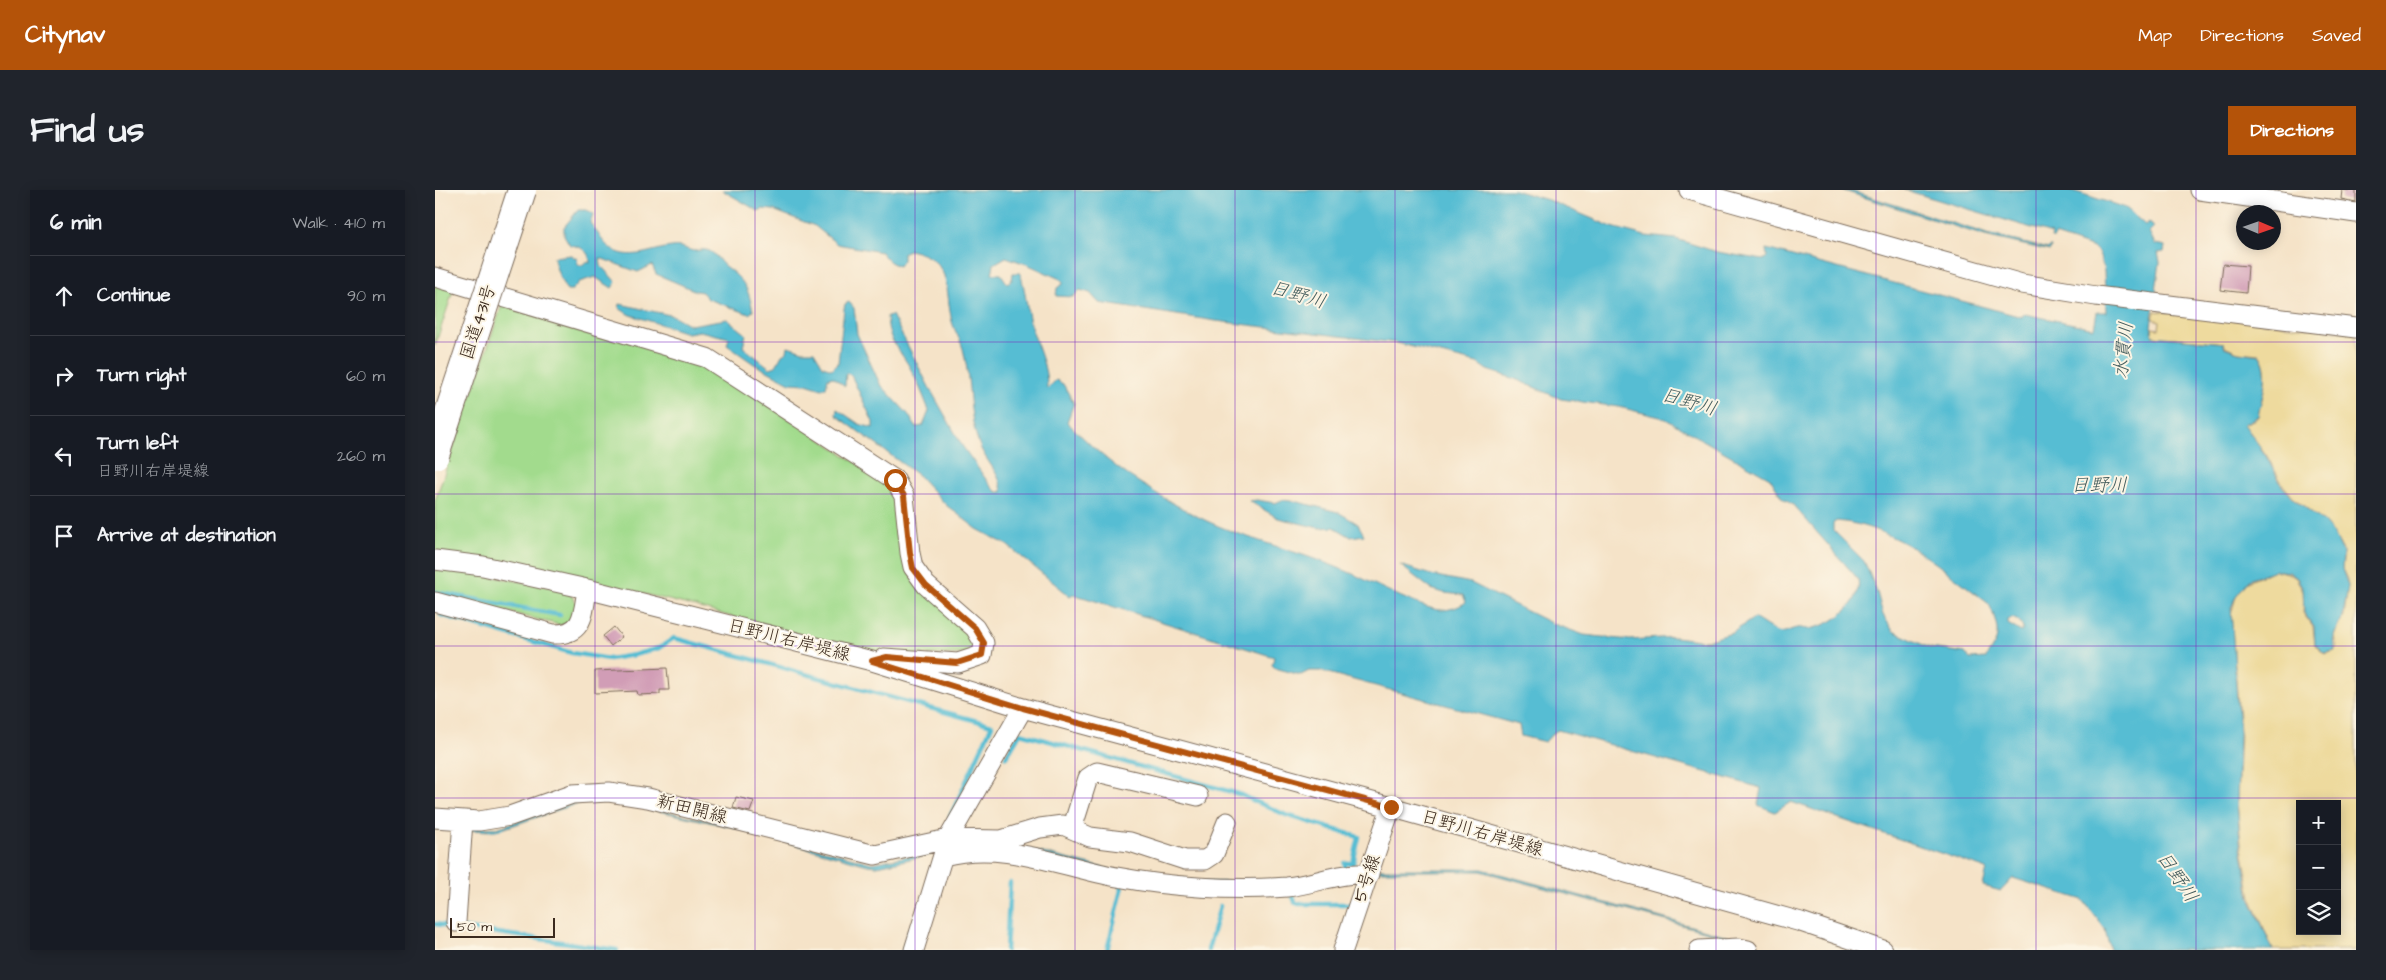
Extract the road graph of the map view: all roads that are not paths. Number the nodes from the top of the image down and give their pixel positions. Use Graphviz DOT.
graph roads {
  1 [pos="504,190"];
  2 [pos="522,190"];
  3 [pos="1689,190"];
  4 [pos="2200,190"];
  5 [pos="2304,197"];
  6 [pos="2356,213"];
  7 [pos="435,277"];
  8 [pos="2356,328"];
  9 [pos="435,400"];
  10 [pos="435,455"];
  11 [pos="435,560"];
  12 [pos="587,589"];
  13 [pos="435,602"];
  14 [pos="872,661"];
  15 [pos="1023,708"];
  16 [pos="1198,796"];
  17 [pos="1391,807"];
  18 [pos="435,818"];
  19 [pos="463,820"];
  20 [pos="1227,822"];
  21 [pos="1072,829"];
  22 [pos="945,847"];
  23 [pos="1369,874"];
  24 [pos="456,922"];
  25 [pos="914,950"];
  26 [pos="1343,950"];
  27 [pos="1699,950"];
  28 [pos="1748,950"];
  29 [pos="1883,950"];
  1 -- 9 [label="highway, 国道431号"];
  2 -- 10 [label="highway, 国道431号, bridge"];
  3 -- 8 [label="street"];
  4 -- 5 [label="street"];
  5 -- 6 [label="street"];
  7 -- 14 [label="street"];
  11 -- 12 [label="street, 日野川右岸堤線"];
  12 -- 13 [label="street"];
  12 -- 14 [label="street, 日野川右岸堤線"];
  14 -- 15 [label="street, 日野川右岸堤線"];
  15 -- 17 [label="street, 日野川右岸堤線"];
  15 -- 22 [label="street"];
  16 -- 21 [label="street"];
  17 -- 23 [label="street, 5号線"];
  17 -- 29 [label="street, 日野川右岸堤線"];
  18 -- 19 [label="street, 新田開線"];
  19 -- 22 [label="street, 新田開線"];
  19 -- 24 [label="street"];
  20 -- 21 [label="street"];
  21 -- 22 [label="street"];
  22 -- 23 [label="street"];
  22 -- 25 [label="street"];
  23 -- 26 [label="street, 5号線"];
  27 -- 28 [label="street"];
}
